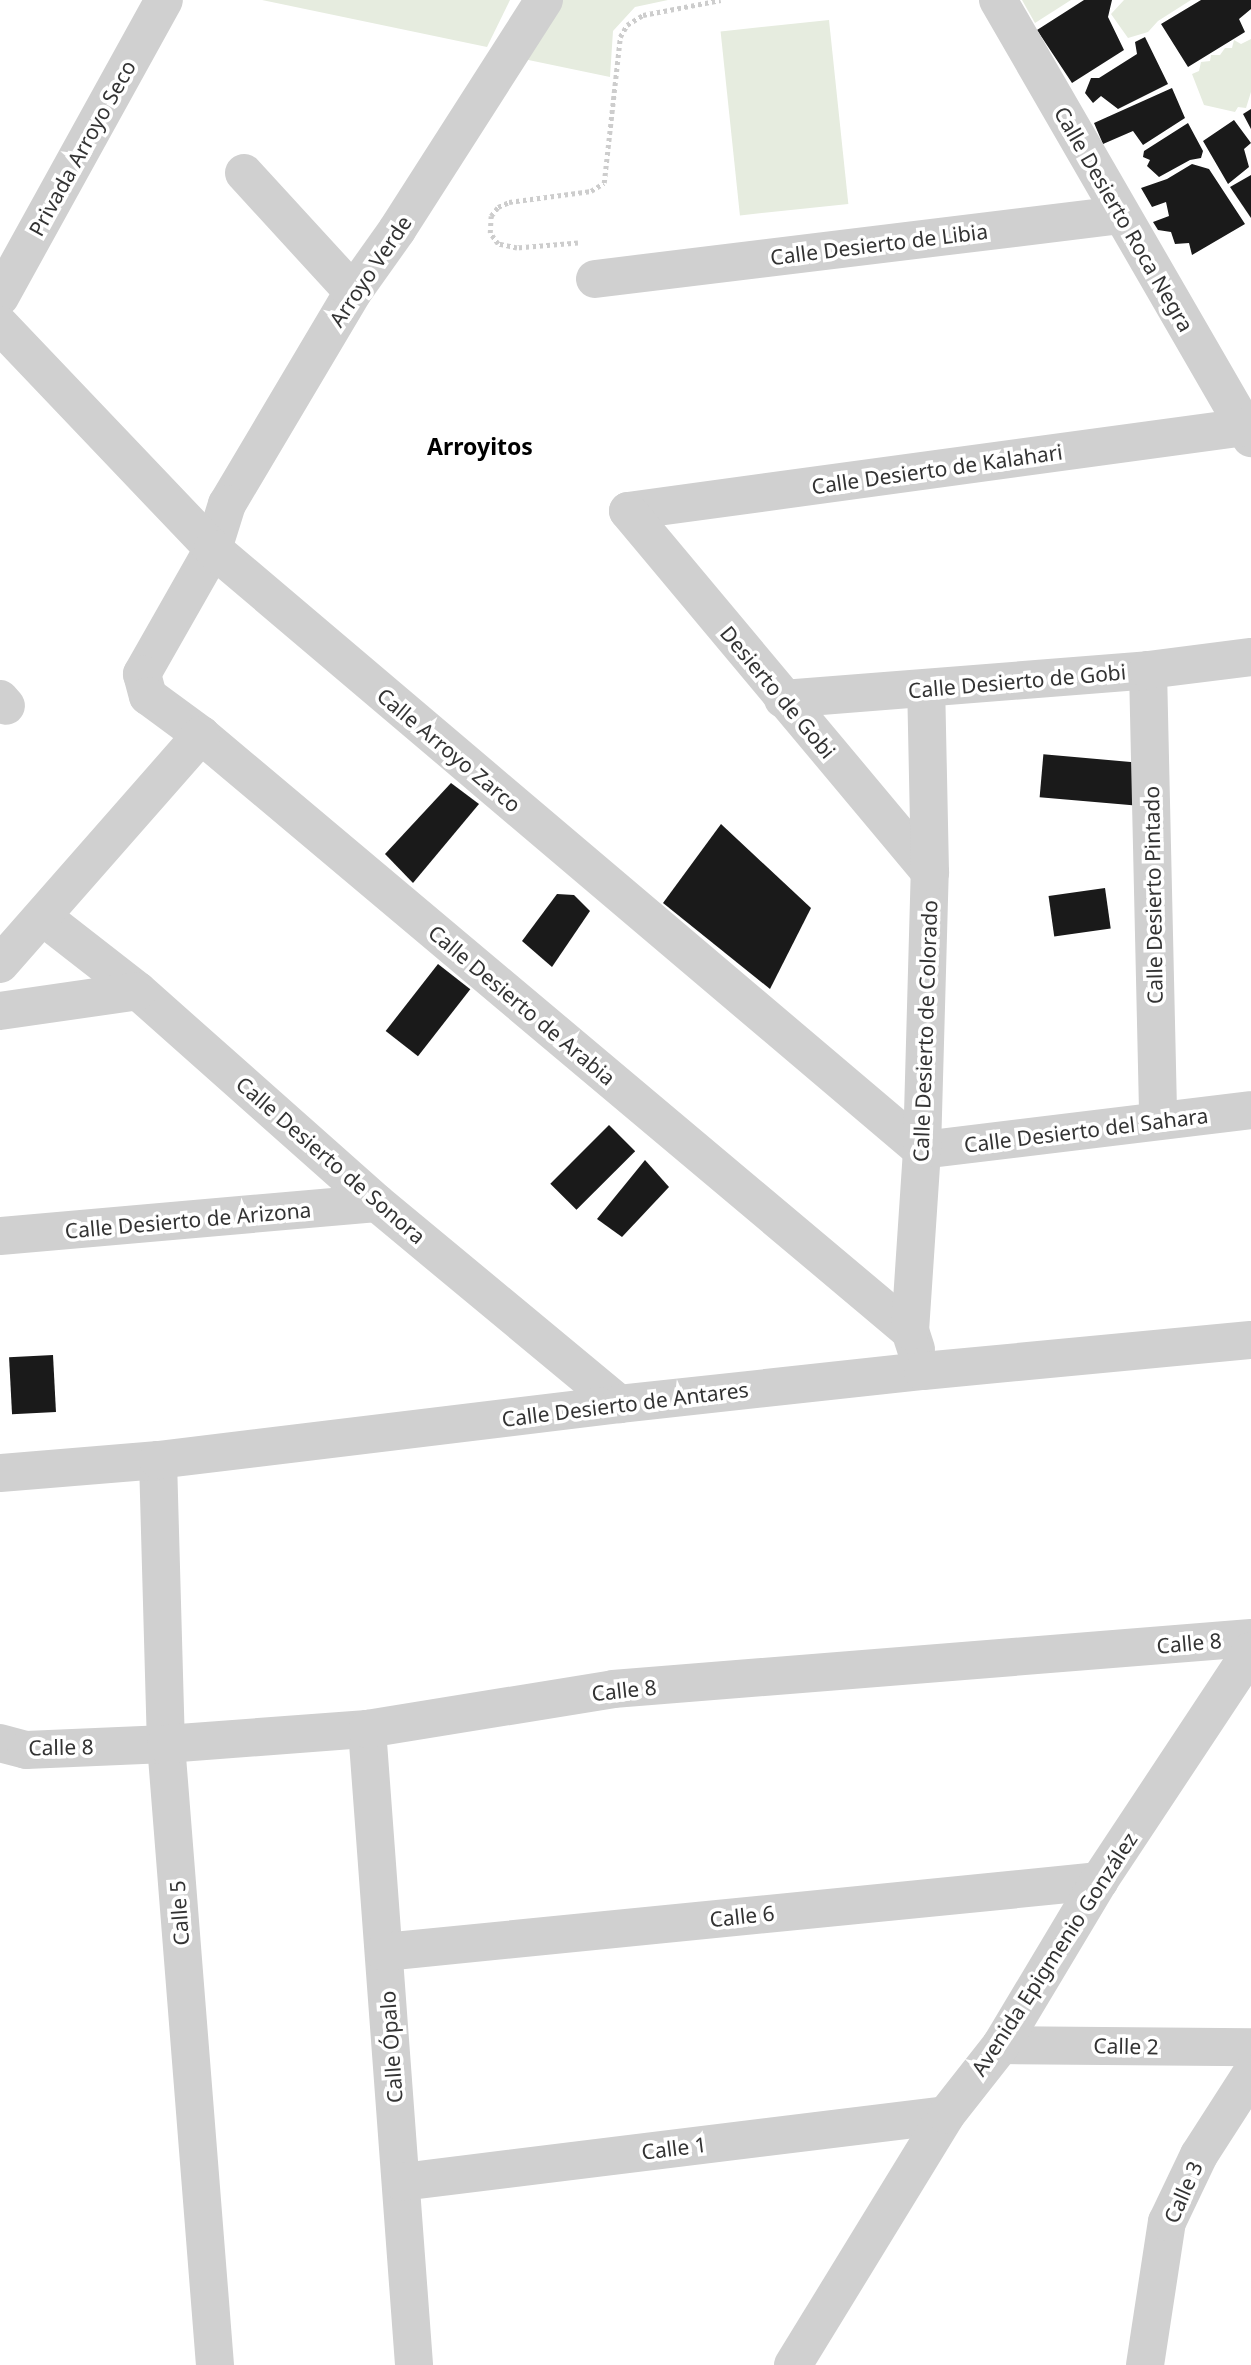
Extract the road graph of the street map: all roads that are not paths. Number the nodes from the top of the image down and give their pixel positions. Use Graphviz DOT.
graph roads {
  1 [pos="164,0"];
  2 [pos="544,0"];
  3 [pos="998,0"];
  4 [pos="244,173"];
  5 [pos="1121,215"];
  6 [pos="596,279"];
  7 [pos="353,292"];
  8 [pos="0,297"];
  9 [pos="0,325"];
  10 [pos="1248,432"];
  11 [pos="628,511"];
  12 [pos="213,549"];
  13 [pos="1251,657"];
  14 [pos="1148,670"];
  15 [pos="142,674"];
  16 [pos="926,688"];
  17 [pos="783,699"];
  18 [pos="201,735"];
  19 [pos="930,873"];
  20 [pos="43,917"];
  21 [pos="0,964"];
  22 [pos="138,990"];
  23 [pos="0,1011"];
  24 [pos="1251,1110"];
  25 [pos="1158,1120"];
  26 [pos="922,1150"];
  27 [pos="377,1203"];
  28 [pos="0,1236"];
  29 [pos="911,1331"];
  30 [pos="1251,1340"];
  31 [pos="923,1371"];
  32 [pos="619,1404"];
  33 [pos="158,1460"];
  34 [pos="0,1473"];
  35 [pos="1251,1638"];
  36 [pos="1251,1651"];
  37 [pos="367,1729"];
  38 [pos="0,1743"];
  39 [pos="166,1744"];
  40 [pos="1099,1881"];
  41 [pos="384,1952"];
  42 [pos="1001,2045"];
  43 [pos="1251,2047"];
  44 [pos="1251,2074"];
  45 [pos="946,2115"];
  46 [pos="402,2182"];
  47 [pos="406,2361"];
  48 [pos="215,2365"];
  49 [pos="793,2365"];
  50 [pos="1145,2365"];
  1 -- 8 [label="street, Privada Arroyo Seco"];
  2 -- 7 [label="street, Arroyo Verde"];
  3 -- 5 [label="street, Calle Desierto Roca Negra"];
  4 -- 7 [label="street"];
  5 -- 6 [label="street, Calle Desierto de Libia"];
  5 -- 10 [label="street, Calle Desierto Roca Negra"];
  7 -- 12 [label="street, Arroyo Verde"];
  9 -- 12 [label="street, Calle Arroyo Zarco"];
  10 -- 11 [label="street, Calle Desierto de Kalahari"];
  11 -- 17 [label="street, Desierto de Gobi"];
  12 -- 15 [label="street, Arroyo Verde"];
  12 -- 26 [label="street, Calle Arroyo Zarco"];
  13 -- 14 [label="street, Calle Desierto de Gobi"];
  14 -- 16 [label="street, Calle Desierto de Gobi"];
  14 -- 25 [label="street, Calle Desierto Pintado"];
  15 -- 18 [label="street, Calle Desierto de Arabia"];
  16 -- 17 [label="street, Calle Desierto de Gobi"];
  16 -- 19 [label="street, Calle Desierto de Colorado"];
  17 -- 19 [label="street, Desierto de Gobi"];
  18 -- 20 [label="street"];
  18 -- 29 [label="street, Calle Desierto de Arabia"];
  19 -- 26 [label="street, Calle Desierto de Colorado"];
  20 -- 21 [label="street"];
  20 -- 22 [label="street, Calle Desierto de Sonora"];
  22 -- 23 [label="street"];
  22 -- 27 [label="street, Calle Desierto de Sonora"];
  24 -- 25 [label="street, Calle Desierto del Sahara"];
  25 -- 26 [label="street, Calle Desierto del Sahara"];
  26 -- 29 [label="street, Calle Desierto de Colorado"];
  27 -- 28 [label="street, Calle Desierto de Arizona"];
  27 -- 32 [label="street, Calle Desierto de Sonora"];
  29 -- 31 [label="street, Calle Desierto de Colorado"];
  30 -- 31 [label="street, Calle Desierto de Antares"];
  31 -- 32 [label="street, Calle Desierto de Antares"];
  32 -- 33 [label="street, Calle Desierto de Antares"];
  33 -- 34 [label="street, Calle Desierto de Antares"];
  33 -- 39 [label="street, Calle 5"];
  35 -- 37 [label="street, Calle 8"];
  36 -- 40 [label="street, Avenida Epigmenio González"];
  37 -- 39 [label="street, Calle 8"];
  37 -- 41 [label="street, Calle Ópalo"];
  38 -- 39 [label="street, Calle 8"];
  39 -- 48 [label="street, Calle 5"];
  40 -- 41 [label="street, Calle 6"];
  40 -- 42 [label="street, Avenida Epigmenio González"];
  41 -- 46 [label="street, Calle Ópalo"];
  42 -- 43 [label="street, Calle 2"];
  42 -- 45 [label="street, Avenida Epigmenio González"];
  44 -- 50 [label="street, Calle 3"];
  45 -- 46 [label="street, Calle 1"];
  45 -- 49 [label="street, Avenida Epigmenio González"];
  46 -- 47 [label="street, Calle Ópalo"];
}
